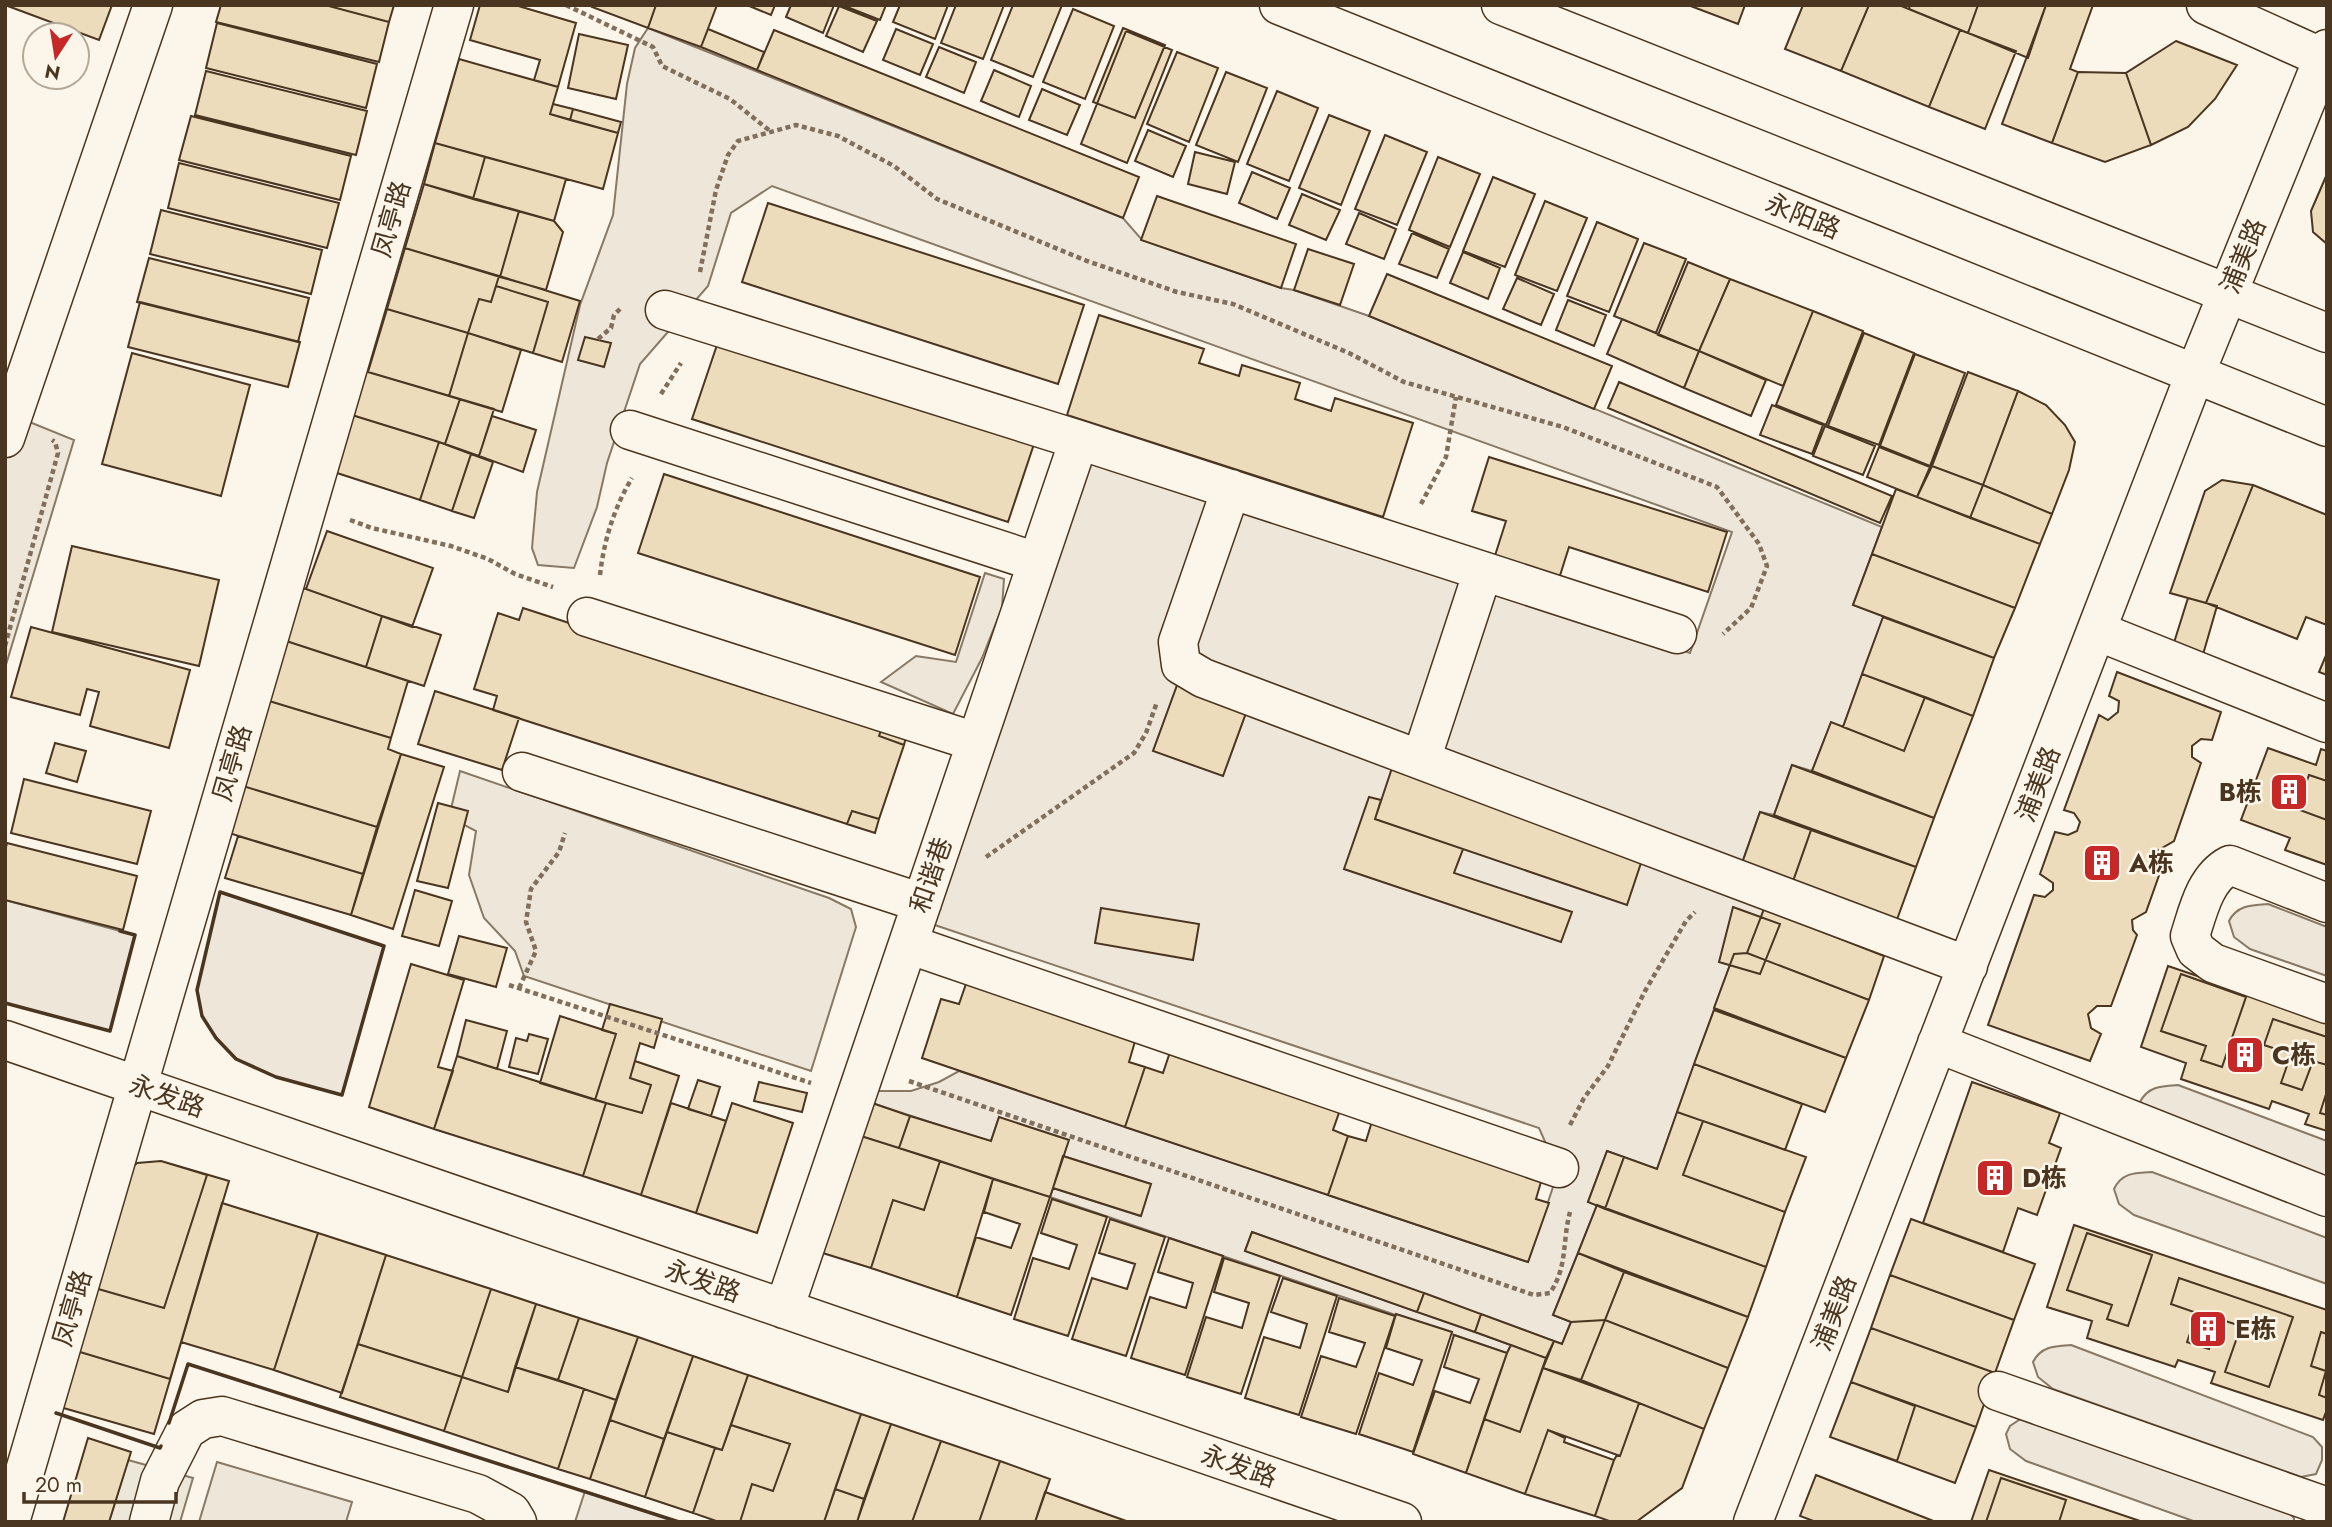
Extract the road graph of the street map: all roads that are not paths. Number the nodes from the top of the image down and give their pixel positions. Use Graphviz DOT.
graph roads {
  1 [pos="153,5"];
  2 [pos="454,5"];
  3 [pos="1279,5"];
  4 [pos="1501,5"];
  5 [pos="2206,5"];
  6 [pos="2325,53"];
  7 [pos="2228,293"];
  8 [pos="678,314"];
  9 [pos="2327,333"];
  10 [pos="2195,374"];
  11 [pos="2327,427"];
  12 [pos="8,431"];
  13 [pos="639,433"];
  14 [pos="1079,440"];
  15 [pos="1231,489"];
  16 [pos="1037,562"];
  17 [pos="1483,571"];
  18 [pos="593,600"];
  19 [pos="2097,631"];
  20 [pos="1671,632"];
  21 [pos="2327,723"];
  22 [pos="976,742"];
  23 [pos="1421,760"];
  24 [pos="522,772"];
  25 [pos="2327,902"];
  26 [pos="922,903"];
  27 [pos="908,944"];
  28 [pos="1968,966"];
  29 [pos="2327,1004"];
  30 [pos="5,1040"];
  31 [pos="1937,1043"];
  32 [pos="138,1086"];
  33 [pos="1564,1169"];
  34 [pos="2327,1197"];
  35 [pos="784,1309"];
  36 [pos="1998,1391"];
  37 [pos="2327,1507"];
  38 [pos="10,1522"];
  39 [pos="149,1522"];
  40 [pos="517,1522"];
  41 [pos="1402,1522"];
  42 [pos="1754,1522"];
  1 -- 12 [label="street"];
  2 -- 32 [label="street, 凤亭路"];
  3 -- 10 [label="street, 永阳路"];
  4 -- 7 [label="street"];
  5 -- 6 [label="street"];
  6 -- 7 [label="street, 浦美路"];
  7 -- 9 [label="street"];
  7 -- 10 [label="street, 浦美路"];
  8 -- 14 [label="street"];
  10 -- 11 [label="street, 永阳路"];
  10 -- 19 [label="street, 浦美路"];
  13 -- 16 [label="street"];
  14 -- 15 [label="street"];
  14 -- 16 [label="street, 和谐巷"];
  15 -- 17 [label="street"];
  15 -- 23 [label="street"];
  16 -- 22 [label="street, 和谐巷"];
  17 -- 20 [label="street"];
  17 -- 23 [label="street"];
  18 -- 22 [label="street"];
  19 -- 21 [label="street"];
  19 -- 28 [label="street, 浦美路"];
  22 -- 26 [label="street, 和谐巷"];
  23 -- 28 [label="street"];
  24 -- 26 [label="street"];
  25 -- 29 [label="street"];
  26 -- 27 [label="street, 和谐巷"];
  27 -- 33 [label="street"];
  27 -- 35 [label="street, 和谐巷"];
  28 -- 31 [label="street, 浦美路"];
  30 -- 32 [label="street, 永发路"];
  31 -- 34 [label="street"];
  31 -- 42 [label="street, 浦美路"];
  32 -- 35 [label="street, 永发路"];
  32 -- 38 [label="street, 凤亭路"];
  35 -- 41 [label="street, 永发路"];
  36 -- 37 [label="street"];
  39 -- 40 [label="street"];
}
